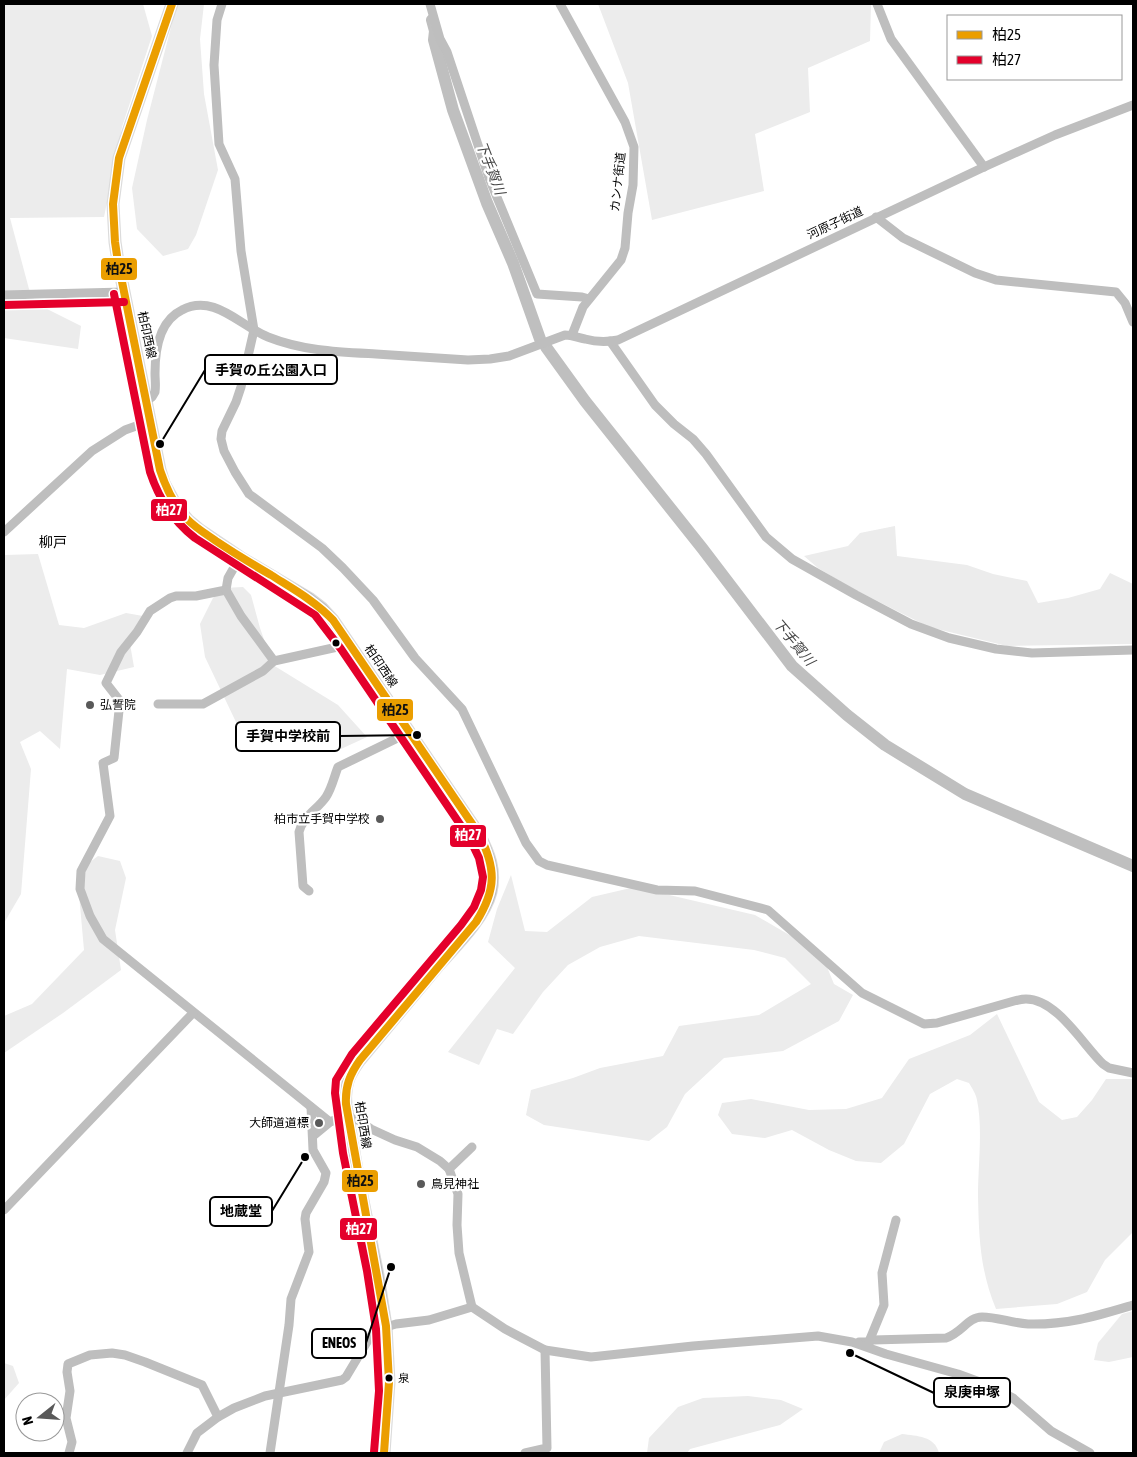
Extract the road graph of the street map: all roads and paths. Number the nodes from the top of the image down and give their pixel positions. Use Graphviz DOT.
graph roads {
  1 [pos="172,4"];
  2 [pos="222,4"];
  3 [pos="430,4"];
  4 [pos="560,4"];
  5 [pos="877,4"];
  6 [pos="1133,106"];
  7 [pos="984,167"];
  8 [pos="876,218"];
  9 [pos="124,292"];
  10 [pos="4,296"];
  11 [pos="589,299"];
  12 [pos="1133,322"];
  13 [pos="254,330"];
  14 [pos="572,335"];
  15 [pos="610,341"];
  16 [pos="146,401"];
  17 [pos="150,421"];
  18 [pos="4,532"];
  19 [pos="240,557"];
  20 [pos="226,590"];
  21 [pos="349,643"];
  22 [pos="1133,650"];
  23 [pos="274,661"];
  24 [pos="158,704"];
  25 [pos="410,732"];
  26 [pos="309,891"];
  27 [pos="193,1013"];
  28 [pos="1133,1073"];
  29 [pos="311,1107"];
  30 [pos="348,1116"];
  31 [pos="330,1122"];
  32 [pos="313,1136"];
  33 [pos="472,1148"];
  34 [pos="449,1169"];
  35 [pos="4,1210"];
  36 [pos="896,1220"];
  37 [pos="1133,1305"];
  38 [pos="472,1307"];
  39 [pos="386,1326"];
  40 [pos="868,1344"];
  41 [pos="545,1350"];
  42 [pos="278,1394"];
  43 [pos="218,1417"];
  44 [pos="548,1450"];
  45 [pos="68,1453"];
  46 [pos="187,1453"];
  47 [pos="270,1453"];
  48 [pos="384,1453"];
  49 [pos="525,1453"];
  50 [pos="1090,1453"];
  1 -- 9 [label="main road, 柏印西線"];
  2 -- 13 [label="street"];
  3 -- 11 [label="street"];
  4 -- 11 [label="street, カンナ街道"];
  5 -- 7 [label="street"];
  6 -- 7 [label="street, 河原子街道"];
  7 -- 8 [label="street, 河原子街道"];
  8 -- 12 [label="street"];
  8 -- 15 [label="street, 河原子街道"];
  9 -- 10 [label="street"];
  9 -- 16 [label="main road, 柏印西線"];
  11 -- 14 [label="street, カンナ街道"];
  13 -- 14 [label="street, 河原子街道"];
  13 -- 16 [label="street, 河原子街道"];
  13 -- 28 [label="street"];
  14 -- 15 [label="street, 河原子街道"];
  15 -- 22 [label="street"];
  16 -- 17 [label="main road, 柏印西線"];
  17 -- 18 [label="street"];
  17 -- 19 [label="main road, 柏印西線"];
  19 -- 20 [label="street"];
  19 -- 21 [label="main road, 柏印西線"];
  20 -- 23 [label="street"];
  20 -- 27 [label="street"];
  21 -- 23 [label="street"];
  21 -- 25 [label="main road, 柏印西線"];
  23 -- 24 [label="street"];
  25 -- 26 [label="street"];
  25 -- 30 [label="main road, 柏印西線"];
  27 -- 29 [label="street"];
  27 -- 35 [label="street"];
  29 -- 31 [label="street"];
  29 -- 32 [label="street"];
  30 -- 31 [label="street"];
  30 -- 34 [label="street"];
  30 -- 39 [label="main road, 柏印西線"];
  31 -- 32 [label="street"];
  32 -- 42 [label="street"];
  33 -- 34 [label="street"];
  34 -- 38 [label="street"];
  36 -- 40 [label="street"];
  37 -- 40 [label="street"];
  38 -- 39 [label="street"];
  38 -- 41 [label="street"];
  39 -- 42 [label="street"];
  39 -- 48 [label="main road, 柏印西線"];
  40 -- 41 [label="street"];
  40 -- 50 [label="street"];
  41 -- 44 [label="street"];
  42 -- 43 [label="street"];
  42 -- 47 [label="street"];
  43 -- 45 [label="street"];
  43 -- 46 [label="street"];
  44 -- 49 [label="street"];
}
